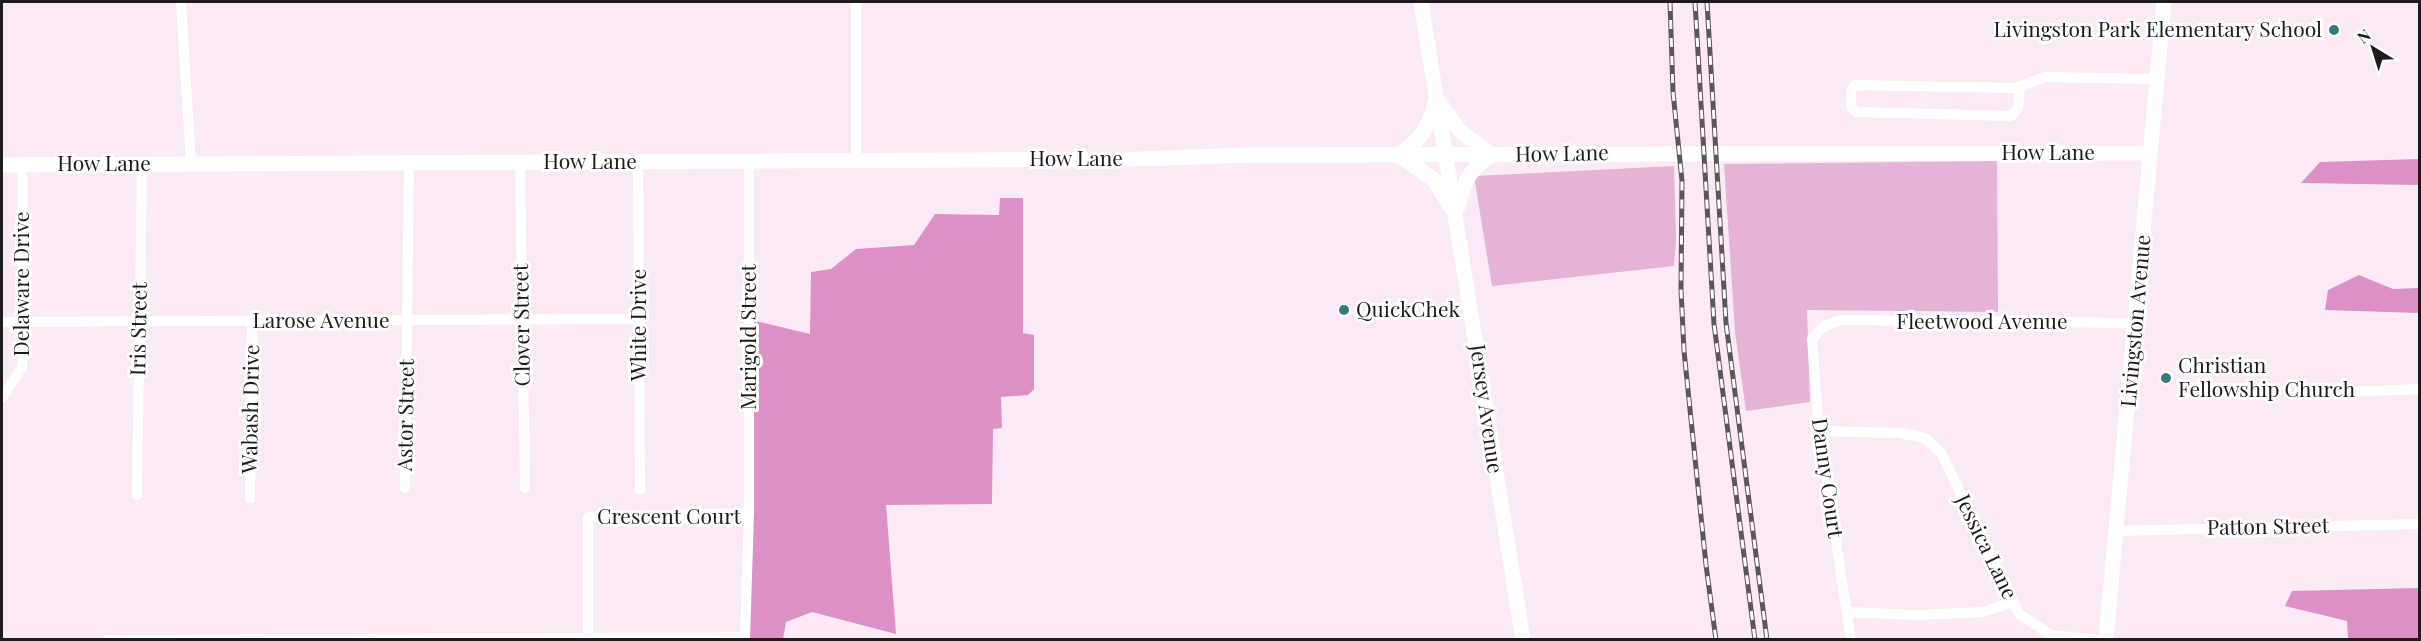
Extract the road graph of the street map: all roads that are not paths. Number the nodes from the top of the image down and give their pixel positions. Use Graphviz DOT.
graph roads {
  1 [pos="181,2"];
  2 [pos="856,2"];
  3 [pos="1421,2"];
  4 [pos="2164,2"];
  5 [pos="2156,79"];
  6 [pos="2020,86"];
  7 [pos="1437,98"];
  8 [pos="2150,153"];
  9 [pos="1398,155"];
  10 [pos="1446,155"];
  11 [pos="1492,155"];
  12 [pos="856,160"];
  13 [pos="638,161"];
  14 [pos="749,161"];
  15 [pos="409,162"];
  16 [pos="520,162"];
  17 [pos="22,164"];
  18 [pos="142,164"];
  19 [pos="191,164"];
  20 [pos="2,165"];
  21 [pos="1456,217"];
  22 [pos="640,318"];
  23 [pos="522,319"];
  24 [pos="407,320"];
  25 [pos="252,321"];
  26 [pos="2,322"];
  27 [pos="24,322"];
  28 [pos="140,322"];
  29 [pos="2135,323"];
  30 [pos="1830,324"];
  31 [pos="2420,389"];
  32 [pos="2343,392"];
  33 [pos="2,398"];
  34 [pos="1819,432"];
  35 [pos="405,488"];
  36 [pos="525,488"];
  37 [pos="640,489"];
  38 [pos="137,495"];
  39 [pos="250,498"];
  40 [pos="749,513"];
  41 [pos="2420,524"];
  42 [pos="2116,531"];
  43 [pos="2013,602"];
  44 [pos="1847,612"];
  45 [pos="588,638"];
  46 [pos="745,638"];
  47 [pos="107,639"];
  48 [pos="455,639"];
  49 [pos="1523,639"];
  50 [pos="1851,639"];
  51 [pos="2100,639"];
  52 [pos="2106,639"];
  1 -- 19 [label="street"];
  2 -- 12 [label="street"];
  3 -- 7 [label="main road, Jersey Avenue"];
  4 -- 5 [label="main road, Livingston Avenue"];
  5 -- 6 [label="street"];
  5 -- 8 [label="main road, Livingston Avenue"];
  6 -- 6 [label="street"];
  7 -- 9 [label="main road"];
  7 -- 10 [label="main road, Jersey Avenue"];
  7 -- 11 [label="main road"];
  8 -- 11 [label="main road, How Lane"];
  8 -- 29 [label="main road, Livingston Avenue"];
  9 -- 10 [label="main road, How Lane"];
  9 -- 12 [label="main road, How Lane"];
  9 -- 21 [label="main road"];
  10 -- 11 [label="main road, How Lane"];
  10 -- 21 [label="main road, Jersey Avenue"];
  11 -- 21 [label="main road"];
  12 -- 14 [label="main road, How Lane"];
  13 -- 14 [label="main road, How Lane"];
  13 -- 16 [label="main road, How Lane"];
  13 -- 22 [label="street, White Drive"];
  14 -- 40 [label="street, Marigold Street"];
  15 -- 16 [label="main road, How Lane"];
  15 -- 19 [label="main road, How Lane"];
  15 -- 24 [label="street, Astor Street"];
  16 -- 23 [label="street, Clover Street"];
  17 -- 18 [label="main road, How Lane"];
  17 -- 20 [label="main road, How Lane"];
  17 -- 27 [label="street, Delaware Drive"];
  18 -- 19 [label="main road, How Lane"];
  18 -- 28 [label="street, Iris Street"];
  21 -- 49 [label="main road, Jersey Avenue"];
  22 -- 23 [label="street, Larose Avenue"];
  22 -- 37 [label="street, White Drive"];
  23 -- 24 [label="street, Larose Avenue"];
  23 -- 36 [label="street, Clover Street"];
  24 -- 25 [label="street, Larose Avenue"];
  24 -- 35 [label="street, Astor Street"];
  25 -- 28 [label="street, Larose Avenue"];
  25 -- 39 [label="street, Wabash Drive"];
  26 -- 27 [label="street, Larose Avenue"];
  27 -- 28 [label="street, Larose Avenue"];
  27 -- 33 [label="street, Delaware Drive"];
  28 -- 38 [label="street, Iris Street"];
  29 -- 30 [label="street, Fleetwood Avenue"];
  29 -- 42 [label="main road, Livingston Avenue"];
  30 -- 34 [label="street, Danny Court"];
  31 -- 32 [label="street"];
  34 -- 43 [label="street, Jessica Lane"];
  34 -- 44 [label="street, Danny Court"];
  40 -- 45 [label="street, Crescent Court"];
  40 -- 46 [label="street, Crescent Court"];
  41 -- 42 [label="street, Patton Street"];
  42 -- 52 [label="main road, Livingston Avenue"];
  43 -- 44 [label="street"];
  43 -- 51 [label="street, Jessica Lane"];
  44 -- 50 [label="street, Danny Court"];
  45 -- 46 [label="street, Crescent Court"];
  45 -- 48 [label="street, Crescent Court"];
  47 -- 48 [label="street, Crescent Court"];
}
